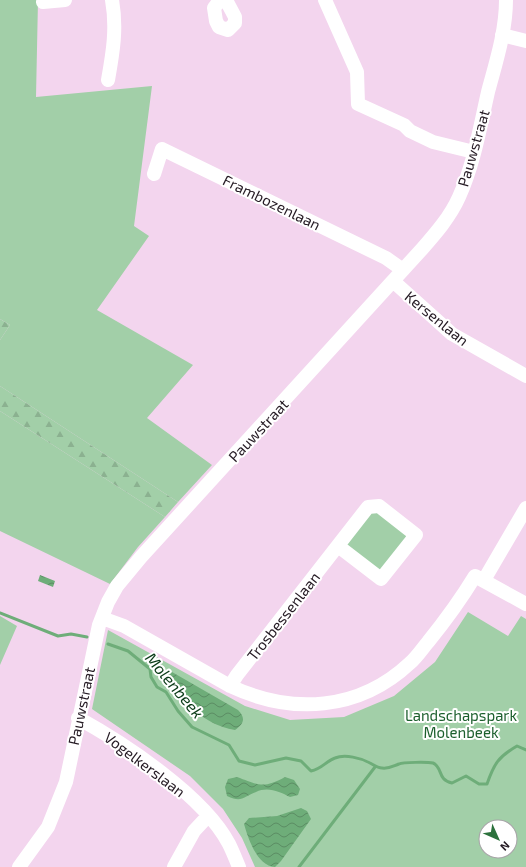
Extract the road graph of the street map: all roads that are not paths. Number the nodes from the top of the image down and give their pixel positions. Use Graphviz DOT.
graph roads {
  1 [pos="65,0"];
  2 [pos="112,0"];
  3 [pos="220,0"];
  4 [pos="226,0"];
  5 [pos="325,0"];
  6 [pos="506,0"];
  7 [pos="43,2"];
  8 [pos="502,35"];
  9 [pos="526,41"];
  10 [pos="108,80"];
  11 [pos="474,152"];
  12 [pos="154,174"];
  13 [pos="403,270"];
  14 [pos="392,281"];
  15 [pos="526,376"];
  16 [pos="526,508"];
  17 [pos="338,546"];
  18 [pos="484,580"];
  19 [pos="526,604"];
  20 [pos="102,618"];
  21 [pos="230,686"];
  22 [pos="78,718"];
  23 [pos="208,816"];
  24 [pos="19,867"];
  25 [pos="174,867"];
  26 [pos="239,867"];
  1 -- 7 [label="street"];
  2 -- 10 [label="street"];
  3 -- 4 [label="street"];
  5 -- 11 [label="street"];
  6 -- 8 [label="street, Pauwstraat"];
  8 -- 9 [label="street"];
  8 -- 11 [label="street, Pauwstraat"];
  11 -- 13 [label="street, Pauwstraat"];
  12 -- 13 [label="street, Frambozenlaan"];
  13 -- 14 [label="street, Pauwstraat"];
  14 -- 15 [label="street, Kersenlaan"];
  14 -- 20 [label="street, Pauwstraat"];
  16 -- 18 [label="street"];
  17 -- 17 [label="street, Trosbessenlaan"];
  17 -- 21 [label="street, Trosbessenlaan"];
  18 -- 19 [label="street"];
  18 -- 21 [label="street"];
  20 -- 21 [label="street"];
  20 -- 22 [label="street, Pauwstraat"];
  22 -- 23 [label="street, Vogelkerslaan"];
  22 -- 24 [label="street, Pauwstraat"];
  23 -- 25 [label="street"];
  23 -- 26 [label="street, Vogelkerslaan"];
}
